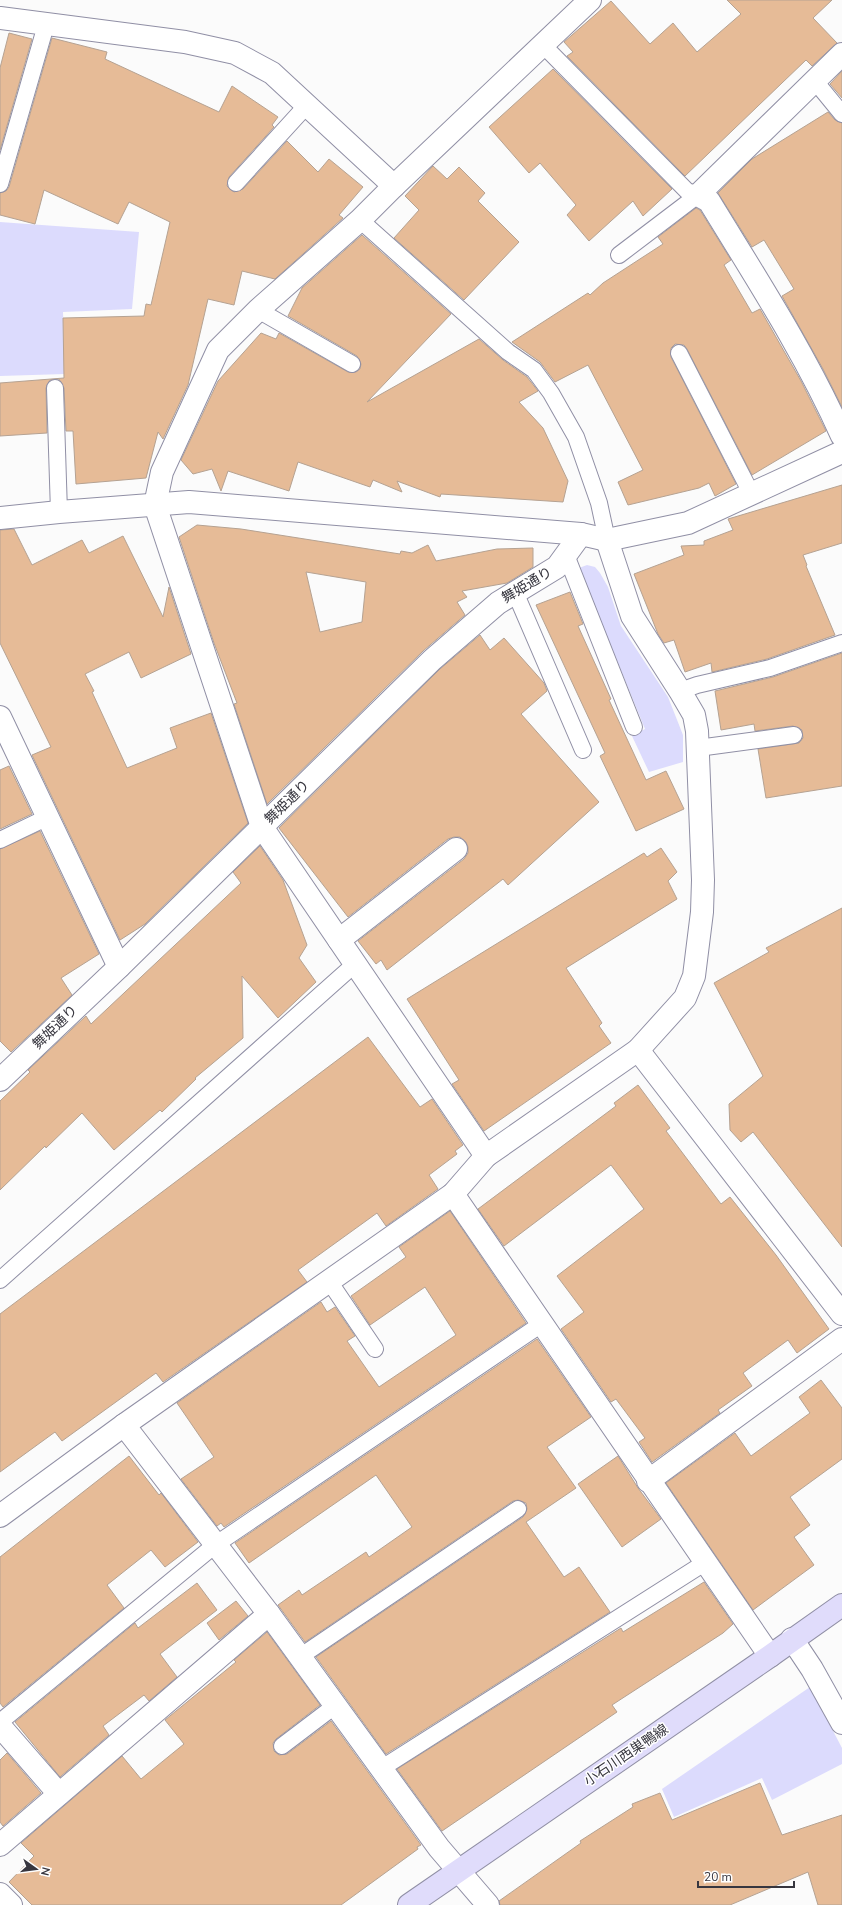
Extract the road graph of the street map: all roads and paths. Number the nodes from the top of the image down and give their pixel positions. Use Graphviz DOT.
graph roads {
  1 [pos="590,0"];
  2 [pos="0,18"];
  3 [pos="46,25"];
  4 [pos="542,44"];
  5 [pos="842,54"];
  6 [pos="815,81"];
  7 [pos="307,105"];
  8 [pos="842,114"];
  9 [pos="236,183"];
  10 [pos="0,184"];
  11 [pos="394,186"];
  12 [pos="698,195"];
  13 [pos="360,220"];
  14 [pos="619,255"];
  15 [pos="258,310"];
  16 [pos="679,353"];
  17 [pos="352,364"];
  18 [pos="55,388"];
  19 [pos="842,436"];
  20 [pos="842,452"];
  21 [pos="751,493"];
  22 [pos="155,505"];
  23 [pos="59,512"];
  24 [pos="0,518"];
  25 [pos="581,534"];
  26 [pos="607,540"];
  27 [pos="566,555"];
  28 [pos="515,592"];
  29 [pos="842,642"];
  30 [pos="680,691"];
  31 [pos="0,717"];
  32 [pos="634,727"];
  33 [pos="794,735"];
  34 [pos="698,748"];
  35 [pos="583,750"];
  36 [pos="48,817"];
  37 [pos="262,827"];
  38 [pos="0,840"];
  39 [pos="456,849"];
  40 [pos="339,940"];
  41 [pos="355,964"];
  42 [pos="119,967"];
  43 [pos="638,1050"];
  44 [pos="0,1080"];
  45 [pos="486,1156"];
  46 [pos="453,1194"];
  47 [pos="0,1280"];
  48 [pos="329,1281"];
  49 [pos="842,1314"];
  50 [pos="543,1323"];
  51 [pos="842,1339"];
  52 [pos="374,1349"];
  53 [pos="124,1425"];
  54 [pos="648,1481"];
  55 [pos="518,1509"];
  56 [pos="0,1516"];
  57 [pos="215,1545"];
  58 [pos="706,1562"];
  59 [pos="842,1605"];
  60 [pos="269,1614"];
  61 [pos="792,1639"];
  62 [pos="301,1656"];
  63 [pos="770,1656"];
  64 [pos="336,1705"];
  65 [pos="0,1722"];
  66 [pos="842,1724"];
  67 [pos="0,1726"];
  68 [pos="282,1746"];
  69 [pos="382,1768"];
  70 [pos="59,1794"];
  71 [pos="0,1845"];
  72 [pos="458,1870"];
  73 [pos="0,1894"];
  74 [pos="485,1904"];
  75 [pos="11,1905"];
  76 [pos="409,1905"];
  1 -- 4 [label="street"];
  2 -- 3 [label="street"];
  3 -- 7 [label="street"];
  3 -- 10 [label="lane"];
  4 -- 11 [label="street"];
  4 -- 12 [label="lane"];
  5 -- 6 [label="street"];
  6 -- 8 [label="lane"];
  6 -- 12 [label="street"];
  7 -- 9 [label="lane"];
  7 -- 11 [label="street"];
  11 -- 13 [label="street"];
  12 -- 14 [label="lane"];
  12 -- 19 [label="street"];
  13 -- 15 [label="street"];
  13 -- 26 [label="lane"];
  15 -- 17 [label="lane"];
  15 -- 22 [label="street"];
  16 -- 21 [label="lane"];
  18 -- 23 [label="lane"];
  20 -- 21 [label="street"];
  21 -- 26 [label="street"];
  22 -- 23 [label="street"];
  22 -- 25 [label="street"];
  22 -- 37 [label="street"];
  23 -- 24 [label="street"];
  25 -- 26 [label="street"];
  25 -- 27 [label="street, 舞姫通り"];
  26 -- 30 [label="street"];
  27 -- 28 [label="street, 舞姫通り"];
  27 -- 32 [label="lane"];
  28 -- 35 [label="lane"];
  28 -- 37 [label="street, 舞姫通り"];
  29 -- 30 [label="lane"];
  30 -- 34 [label="street"];
  31 -- 36 [label="street"];
  33 -- 34 [label="lane"];
  34 -- 43 [label="street"];
  36 -- 38 [label="lane"];
  36 -- 42 [label="street"];
  37 -- 40 [label="street"];
  37 -- 42 [label="street, 舞姫通り"];
  39 -- 40 [label="street"];
  40 -- 41 [label="street"];
  41 -- 45 [label="street"];
  41 -- 47 [label="lane"];
  42 -- 44 [label="street, 舞姫通り"];
  43 -- 45 [label="street"];
  43 -- 49 [label="street"];
  45 -- 46 [label="street"];
  46 -- 48 [label="street"];
  46 -- 50 [label="street"];
  48 -- 52 [label="lane"];
  48 -- 53 [label="street"];
  50 -- 54 [label="street"];
  50 -- 57 [label="lane"];
  51 -- 54 [label="street"];
  53 -- 56 [label="street"];
  53 -- 57 [label="street"];
  54 -- 58 [label="street"];
  55 -- 62 [label="lane"];
  57 -- 60 [label="street"];
  57 -- 65 [label="lane"];
  58 -- 63 [label="street"];
  58 -- 69 [label="lane"];
  59 -- 61 [label="main road, 小石川西巣鴨線"];
  60 -- 62 [label="street"];
  60 -- 70 [label="street"];
  61 -- 63 [label="main road, 小石川西巣鴨線"];
  61 -- 66 [label="street"];
  62 -- 64 [label="street"];
  63 -- 72 [label="main road, 小石川西巣鴨線"];
  64 -- 68 [label="lane"];
  64 -- 69 [label="street"];
  67 -- 70 [label="street"];
  69 -- 72 [label="street"];
  70 -- 71 [label="street"];
  72 -- 74 [label="street"];
  72 -- 76 [label="main road, 小石川西巣鴨線"];
  73 -- 75 [label="street"];
}
